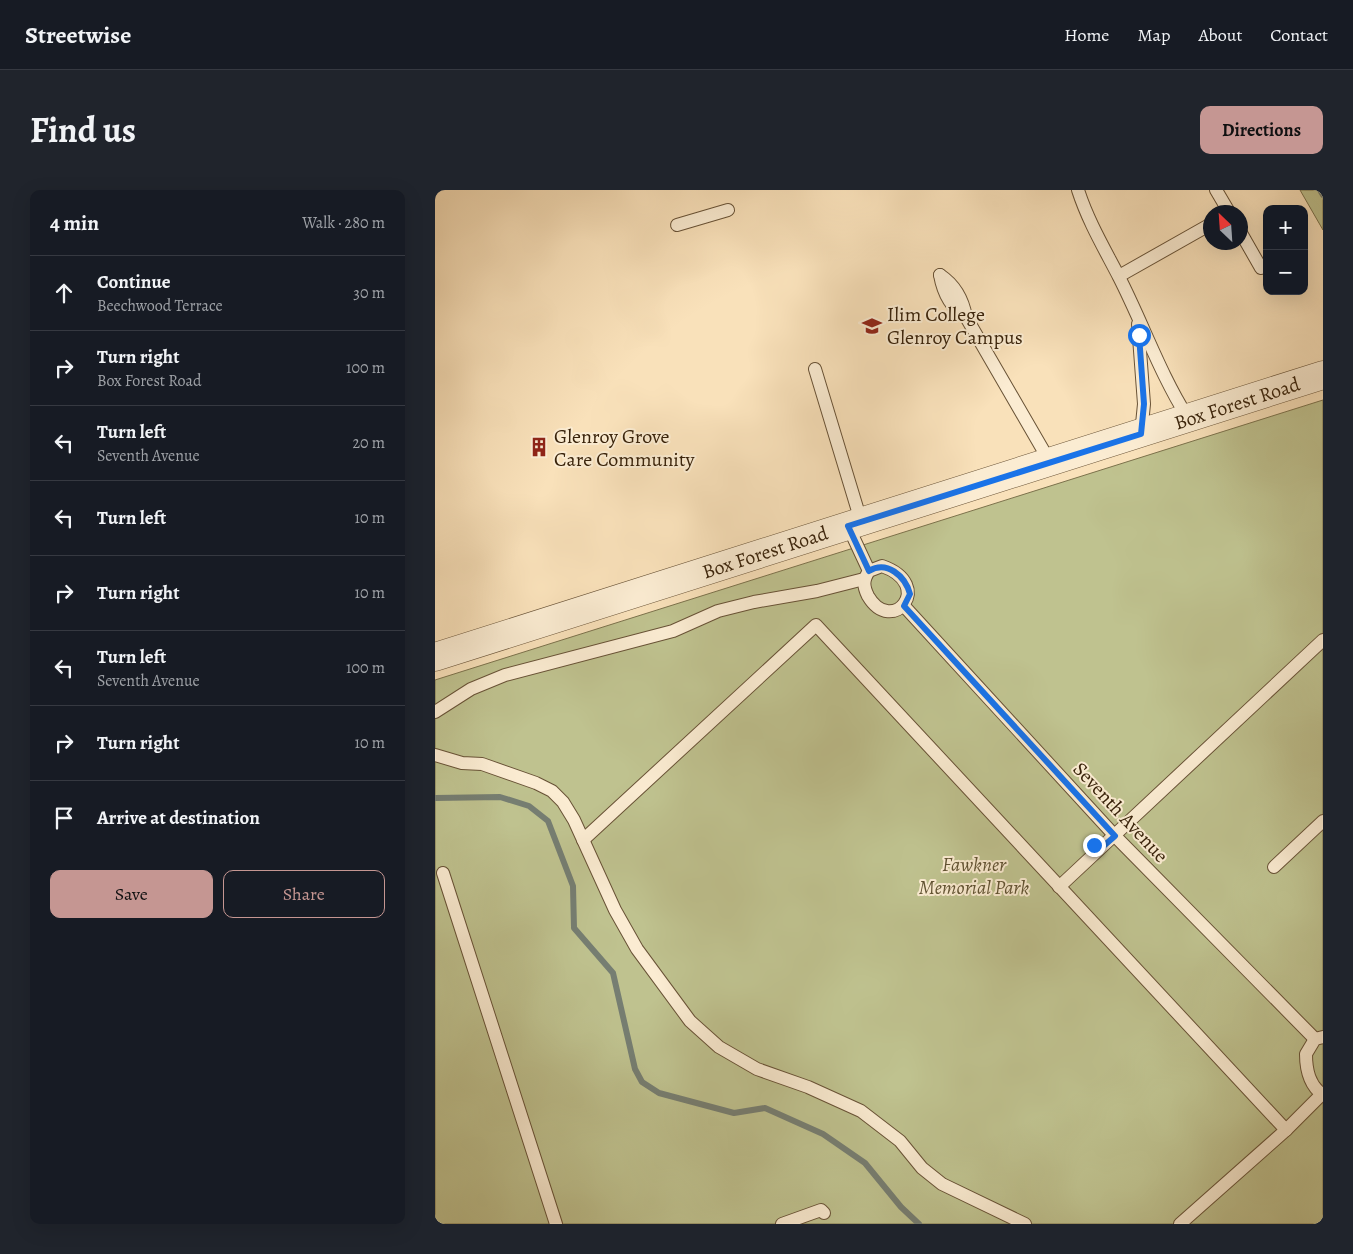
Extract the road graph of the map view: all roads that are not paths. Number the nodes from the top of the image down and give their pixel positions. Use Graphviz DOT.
graph roads {
  1 [pos="1078,190"];
  2 [pos="1216,190"];
  3 [pos="1225,205"];
  4 [pos="727,210"];
  5 [pos="677,226"];
  6 [pos="1203,229"];
  7 [pos="1248,245"];
  8 [pos="1261,268"];
  9 [pos="1119,276"];
  10 [pos="1137,317"];
  11 [pos="966,318"];
  12 [pos="815,369"];
  13 [pos="1323,375"];
  14 [pos="1188,418"];
  15 [pos="1141,434"];
  16 [pos="1050,462"];
  17 [pos="855,523"];
  18 [pos="867,575"];
  19 [pos="904,606"];
  20 [pos="1323,640"];
  21 [pos="435,657"];
  22 [pos="435,712"];
  23 [pos="435,755"];
  24 [pos="1323,820"];
  25 [pos="1115,836"];
  26 [pos="583,840"];
  27 [pos="1274,867"];
  28 [pos="443,874"];
  29 [pos="1059,887"];
  30 [pos="1319,1038"];
  31 [pos="1322,1094"];
  32 [pos="1286,1130"];
  33 [pos="825,1213"];
  34 [pos="557,1224"];
  35 [pos="782,1224"];
  36 [pos="1025,1224"];
  37 [pos="1180,1224"];
  1 -- 9 [label="lane"];
  2 -- 3 [label="lane"];
  4 -- 5 [label="lane"];
  6 -- 9 [label="lane"];
  7 -- 8 [label="lane"];
  9 -- 10 [label="lane"];
  10 -- 14 [label="lane"];
  10 -- 15 [label="lane"];
  11 -- 16 [label="lane"];
  12 -- 17 [label="lane"];
  13 -- 14 [label="street, Box Forest Road"];
  14 -- 15 [label="street, Box Forest Road"];
  15 -- 16 [label="street, Box Forest Road"];
  16 -- 17 [label="street, Box Forest Road"];
  17 -- 18 [label="lane"];
  17 -- 21 [label="street, Box Forest Road"];
  18 -- 19 [label="lane"];
  18 -- 19 [label="lane"];
  18 -- 22 [label="lane"];
  19 -- 25 [label="lane, Seventh Avenue"];
  20 -- 25 [label="lane"];
  23 -- 26 [label="lane"];
  24 -- 27 [label="lane"];
  25 -- 29 [label="lane"];
  25 -- 30 [label="lane, Seventh Avenue"];
  26 -- 29 [label="lane"];
  26 -- 36 [label="lane"];
  28 -- 34 [label="lane"];
  29 -- 32 [label="lane"];
  30 -- 31 [label="lane"];
  31 -- 32 [label="lane"];
  32 -- 37 [label="lane"];
  33 -- 35 [label="lane"];
}
